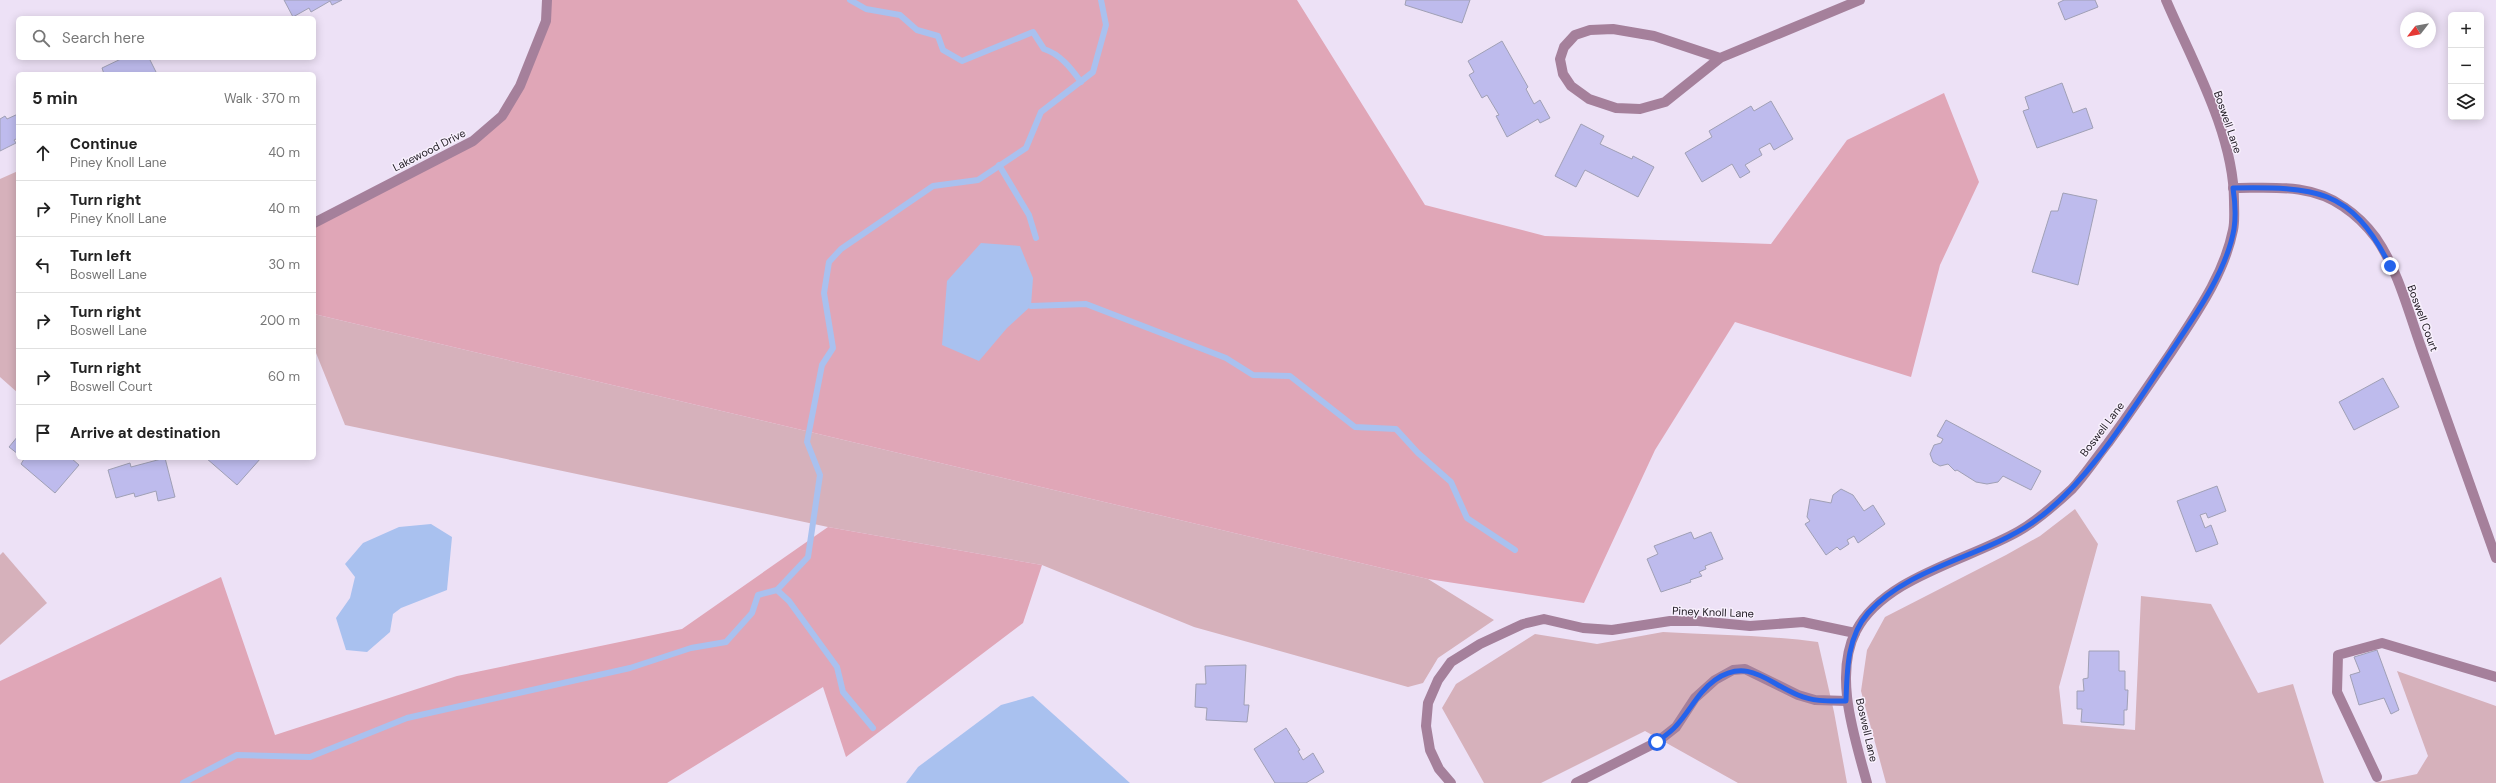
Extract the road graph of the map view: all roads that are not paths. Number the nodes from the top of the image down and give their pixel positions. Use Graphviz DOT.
graph roads {
  1 [pos="547,0"];
  2 [pos="1860,0"];
  3 [pos="2166,0"];
  4 [pos="1720,58"];
  5 [pos="2233,188"];
  6 [pos="316,222"];
  7 [pos="2496,558"];
  8 [pos="1855,633"];
  9 [pos="2496,677"];
  10 [pos="1846,701"];
  11 [pos="2377,777"];
  12 [pos="1451,783"];
  13 [pos="1576,783"];
  14 [pos="1867,783"];
  1 -- 6 [label="street, Lakewood Drive"];
  2 -- 4 [label="street"];
  3 -- 5 [label="street, Boswell Lane"];
  4 -- 4 [label="street"];
  5 -- 7 [label="street, Boswell Court"];
  5 -- 8 [label="street, Boswell Lane"];
  8 -- 10 [label="street, Boswell Lane"];
  8 -- 12 [label="street, Piney Knoll Lane"];
  9 -- 11 [label="street"];
  10 -- 13 [label="street"];
  10 -- 14 [label="street, Boswell Lane"];
}
